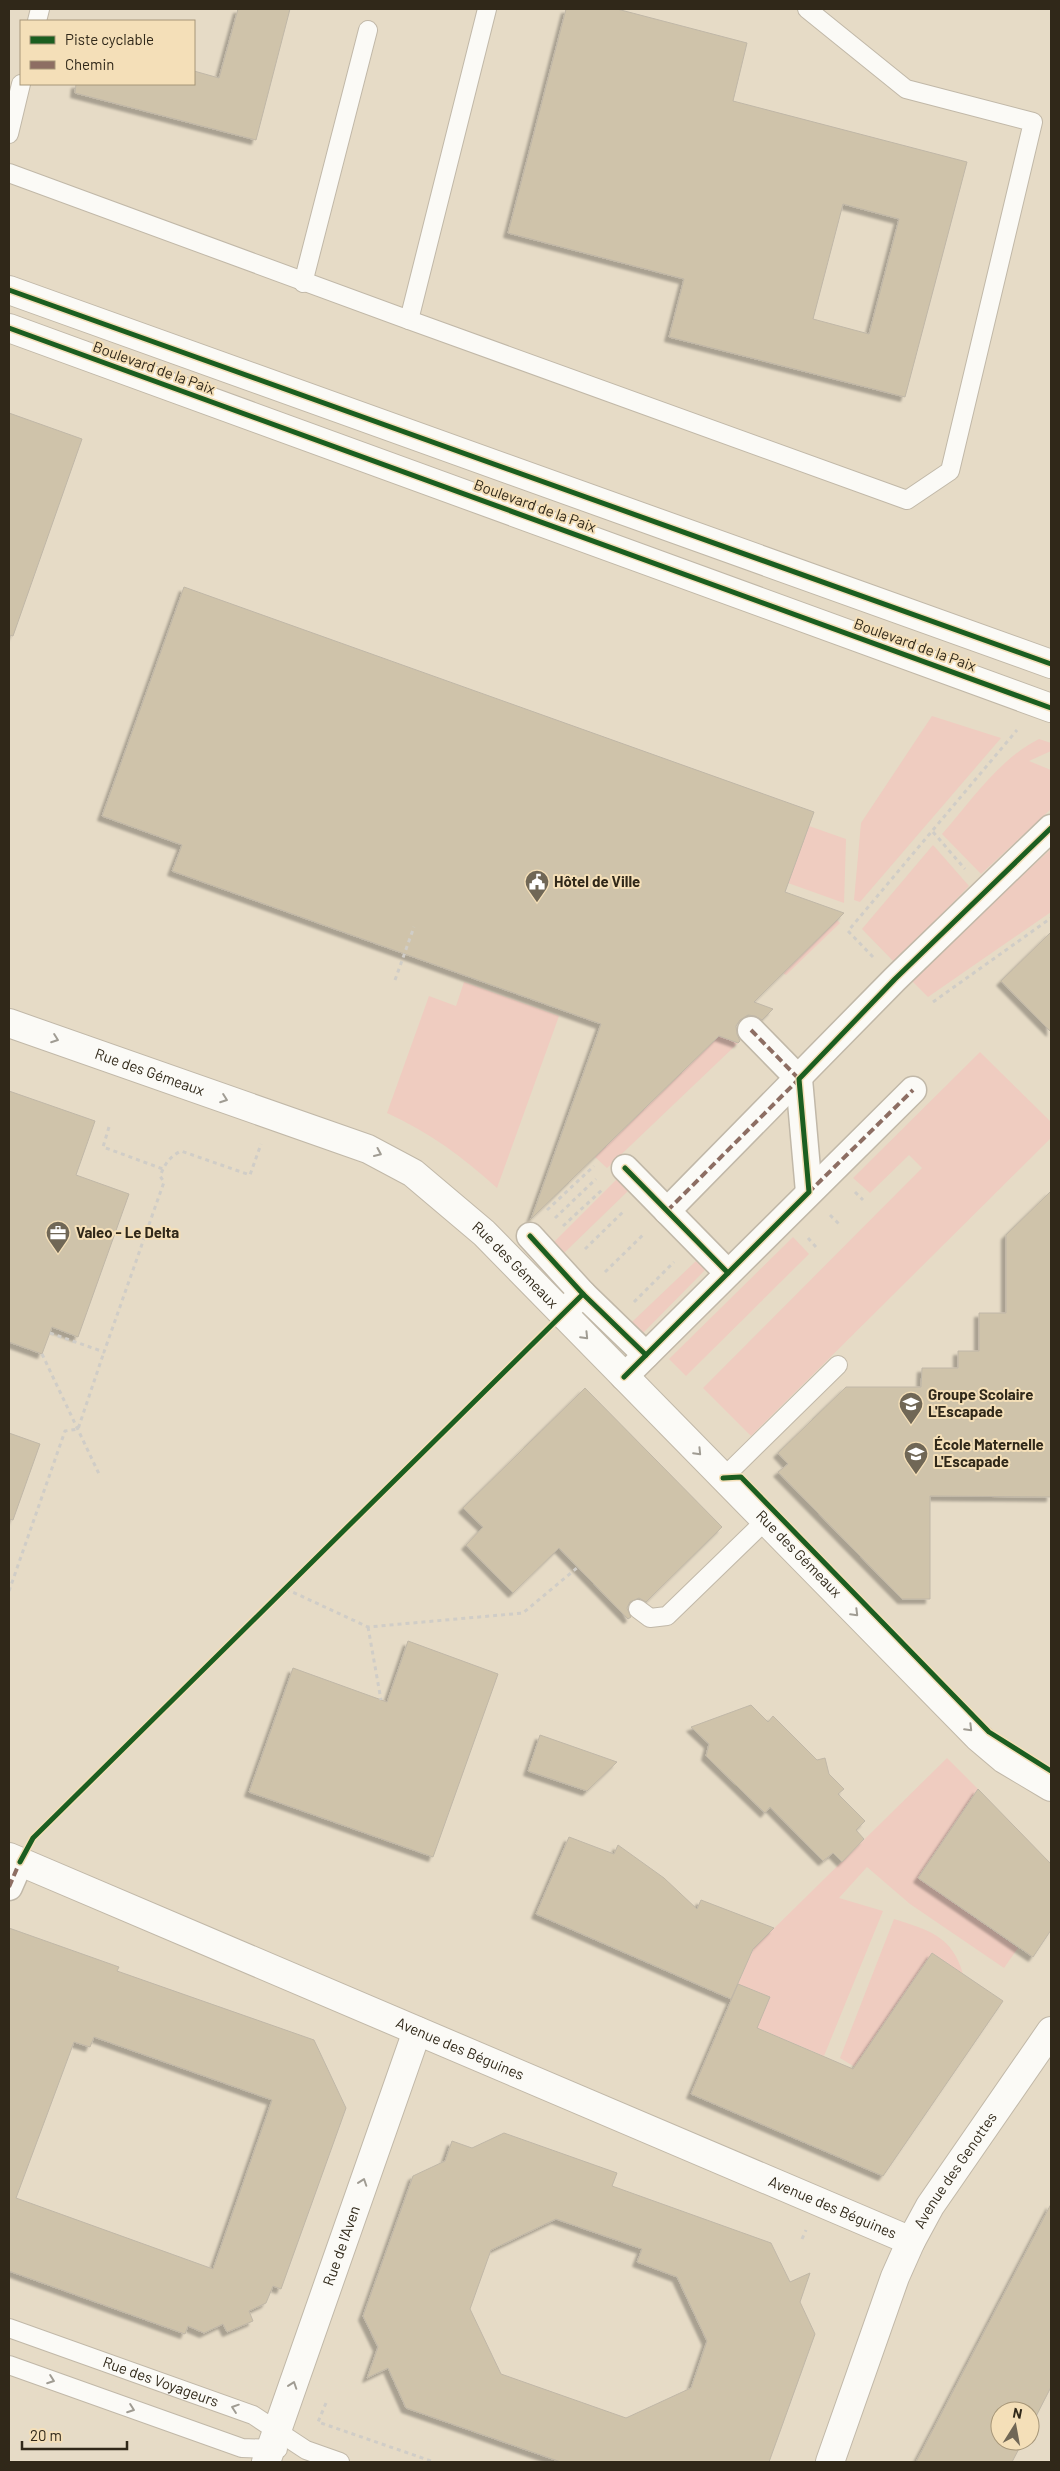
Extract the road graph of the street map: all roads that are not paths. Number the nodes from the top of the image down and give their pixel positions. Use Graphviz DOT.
graph roads {
  1 [pos="487,9"];
  2 [pos="807,9"];
  3 [pos="368,30"];
  4 [pos="21,85"];
  5 [pos="9,134"];
  6 [pos="9,173"];
  7 [pos="303,283"];
  8 [pos="9,290"];
  9 [pos="409,320"];
  10 [pos="9,328"];
  11 [pos="1051,664"];
  12 [pos="1051,708"];
  13 [pos="1051,828"];
  14 [pos="9,1023"];
  15 [pos="751,1030"];
  16 [pos="799,1079"];
  17 [pos="913,1090"];
  18 [pos="613,1171"];
  19 [pos="809,1192"];
  20 [pos="659,1219"];
  21 [pos="541,1224"];
  22 [pos="728,1273"];
  23 [pos="592,1285"];
  24 [pos="562,1313"];
  25 [pos="646,1355"];
  26 [pos="838,1365"];
  27 [pos="624,1377"];
  28 [pos="723,1478"];
  29 [pos="765,1521"];
  30 [pos="638,1609"];
  31 [pos="1051,1787"];
  32 [pos="12,1871"];
  33 [pos="417,2031"];
  34 [pos="1051,2031"];
  35 [pos="911,2241"];
  36 [pos="9,2328"];
  37 [pos="9,2365"];
  38 [pos="271,2447"];
  39 [pos="340,2462"];
  40 [pos="830,2462"];
  1 -- 9 [label="lane"];
  2 -- 9 [label="lane"];
  3 -- 7 [label="lane"];
  4 -- 5 [label="lane"];
  6 -- 7 [label="lane"];
  7 -- 9 [label="lane"];
  8 -- 11 [label="street, Boulevard de la Paix"];
  10 -- 12 [label="street, Boulevard de la Paix"];
  13 -- 16 [label="street"];
  14 -- 24 [label="street, Rue des Gémeaux, one-way"];
  15 -- 16 [label="street"];
  16 -- 19 [label="street"];
  16 -- 20 [label="street"];
  17 -- 19 [label="street"];
  18 -- 20 [label="street"];
  19 -- 22 [label="street"];
  20 -- 22 [label="street"];
  21 -- 23 [label="street"];
  22 -- 25 [label="street"];
  23 -- 24 [label="street"];
  23 -- 25 [label="street"];
  24 -- 27 [label="street, Rue des Gémeaux, one-way"];
  25 -- 27 [label="street"];
  26 -- 28 [label="lane"];
  27 -- 28 [label="street, Rue des Gémeaux, one-way"];
  28 -- 29 [label="street, Rue des Gémeaux"];
  29 -- 30 [label="lane"];
  29 -- 31 [label="street, Rue des Gémeaux, one-way"];
  32 -- 33 [label="street, Avenue des Béguines"];
  33 -- 35 [label="street, Avenue des Béguines"];
  38 -- 33 [label="street, Rue de l'Aven, one-way"];
  34 -- 35 [label="street, Avenue des Genottes"];
  35 -- 40 [label="street, Avenue des Genottes"];
  38 -- 36 [label="lane, Rue des Voyageurs, one-way"];
  37 -- 38 [label="lane, one-way"];
  38 -- 39 [label="lane, Rue des Voyageurs"];
}
